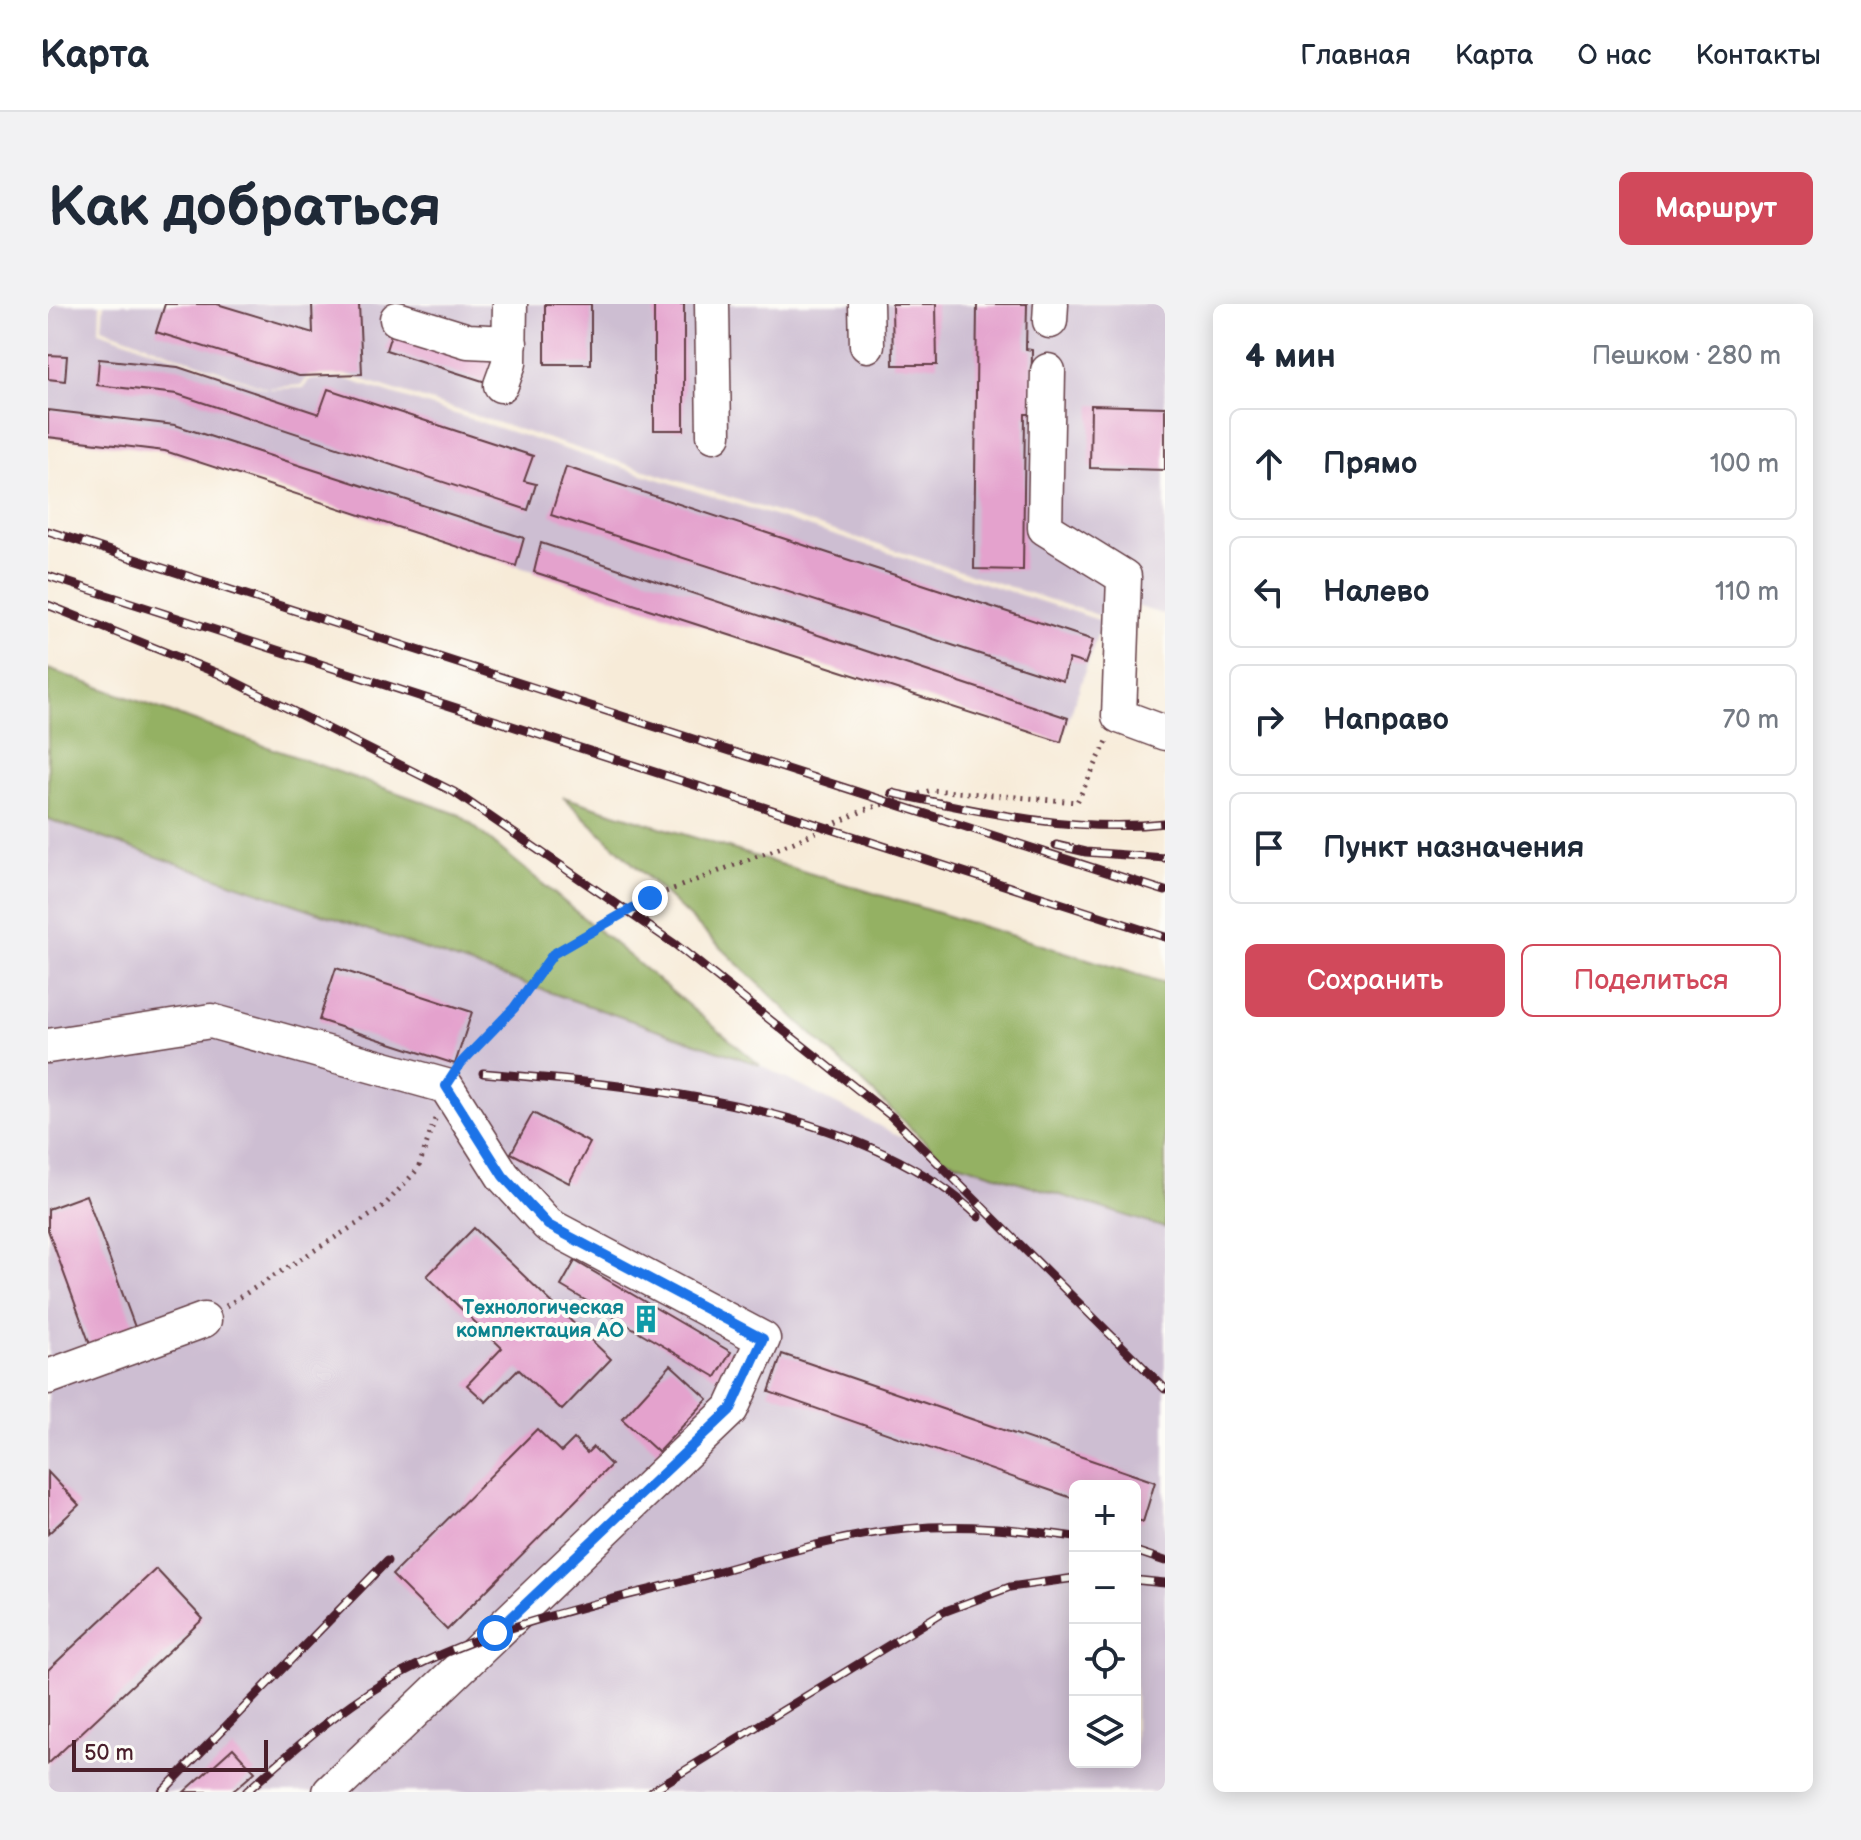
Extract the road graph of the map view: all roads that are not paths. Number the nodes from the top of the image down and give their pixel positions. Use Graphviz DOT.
graph roads {
  1 [pos="510,304"];
  2 [pos="712,304"];
  3 [pos="866,304"];
  4 [pos="397,319"];
  5 [pos="510,343"];
  6 [pos="867,345"];
  7 [pos="1048,371"];
  8 [pos="501,385"];
  9 [pos="714,435"];
  10 [pos="1165,733"];
  11 [pos="48,1046"];
  12 [pos="204,1320"];
  13 [pos="48,1377"];
  14 [pos="330,1792"];
  1 -- 5 [label="lane"];
  2 -- 9 [label="lane"];
  3 -- 6 [label="lane"];
  4 -- 5 [label="lane"];
  5 -- 8 [label="lane"];
  7 -- 10 [label="lane"];
  11 -- 14 [label="lane"];
  12 -- 13 [label="lane"];
}
